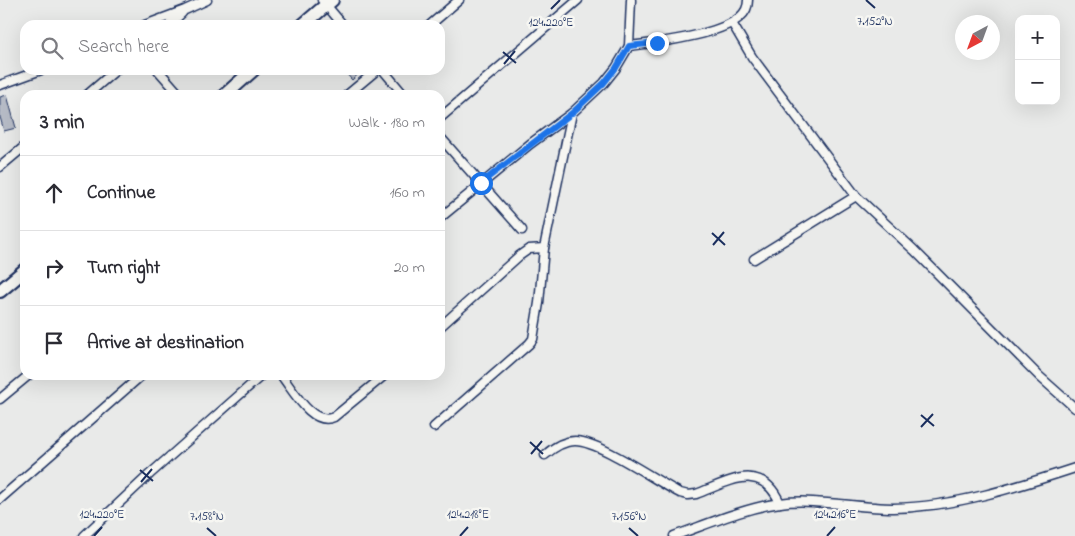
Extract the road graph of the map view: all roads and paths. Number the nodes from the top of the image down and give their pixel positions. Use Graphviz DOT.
graph roads {
  1 [pos="208,0"];
  2 [pos="459,0"];
  3 [pos="578,0"];
  4 [pos="631,0"];
  5 [pos="748,0"];
  6 [pos="326,2"];
  7 [pos="186,10"];
  8 [pos="159,20"];
  9 [pos="175,20"];
  10 [pos="308,20"];
  11 [pos="339,20"];
  12 [pos="436,20"];
  13 [pos="732,23"];
  14 [pos="629,46"];
  15 [pos="28,75"];
  16 [pos="110,75"];
  17 [pos="162,75"];
  18 [pos="247,75"];
  19 [pos="371,75"];
  20 [pos="387,75"];
  21 [pos="0,86"];
  22 [pos="93,90"];
  23 [pos="176,90"];
  24 [pos="231,90"];
  25 [pos="353,90"];
  26 [pos="400,90"];
  27 [pos="572,113"];
  28 [pos="445,114"];
  29 [pos="445,143"];
  30 [pos="20,150"];
  31 [pos="0,167"];
  32 [pos="481,183"];
  33 [pos="856,196"];
  34 [pos="445,214"];
  35 [pos="522,230"];
  36 [pos="544,248"];
  37 [pos="754,259"];
  38 [pos="20,274"];
  39 [pos="0,291"];
  40 [pos="445,323"];
  41 [pos="23,380"];
  42 [pos="136,380"];
  43 [pos="256,380"];
  44 [pos="285,380"];
  45 [pos="379,380"];
  46 [pos="0,399"];
  47 [pos="1075,408"];
  48 [pos="434,427"];
  49 [pos="544,455"];
  50 [pos="1075,468"];
  51 [pos="0,487"];
  52 [pos="3,497"];
  53 [pos="780,503"];
  54 [pos="84,536"];
  55 [pos="674,536"];
  1 -- 7 [label="street"];
  2 -- 12 [label="street"];
  3 -- 28 [label="street"];
  4 -- 14 [label="street"];
  5 -- 13 [label="street"];
  6 -- 10 [label="main road"];
  6 -- 11 [label="street"];
  7 -- 8 [label="street"];
  7 -- 9 [label="street"];
  13 -- 14 [label="street"];
  13 -- 33 [label="street"];
  14 -- 27 [label="street"];
  15 -- 21 [label="street"];
  16 -- 22 [label="street"];
  17 -- 23 [label="street"];
  18 -- 24 [label="main road"];
  19 -- 25 [label="street"];
  20 -- 26 [label="street"];
  27 -- 32 [label="street"];
  27 -- 36 [label="street"];
  29 -- 32 [label="street"];
  30 -- 31 [label="street"];
  32 -- 34 [label="street"];
  32 -- 35 [label="street"];
  33 -- 37 [label="street"];
  33 -- 47 [label="street"];
  36 -- 40 [label="street"];
  36 -- 48 [label="street"];
  38 -- 39 [label="main road"];
  41 -- 46 [label="street"];
  42 -- 52 [label="street"];
  43 -- 54 [label="street"];
  44 -- 45 [label="street"];
  49 -- 53 [label="street"];
  50 -- 53 [label="street"];
  51 -- 52 [label="street"];
  53 -- 55 [label="street"];
}
